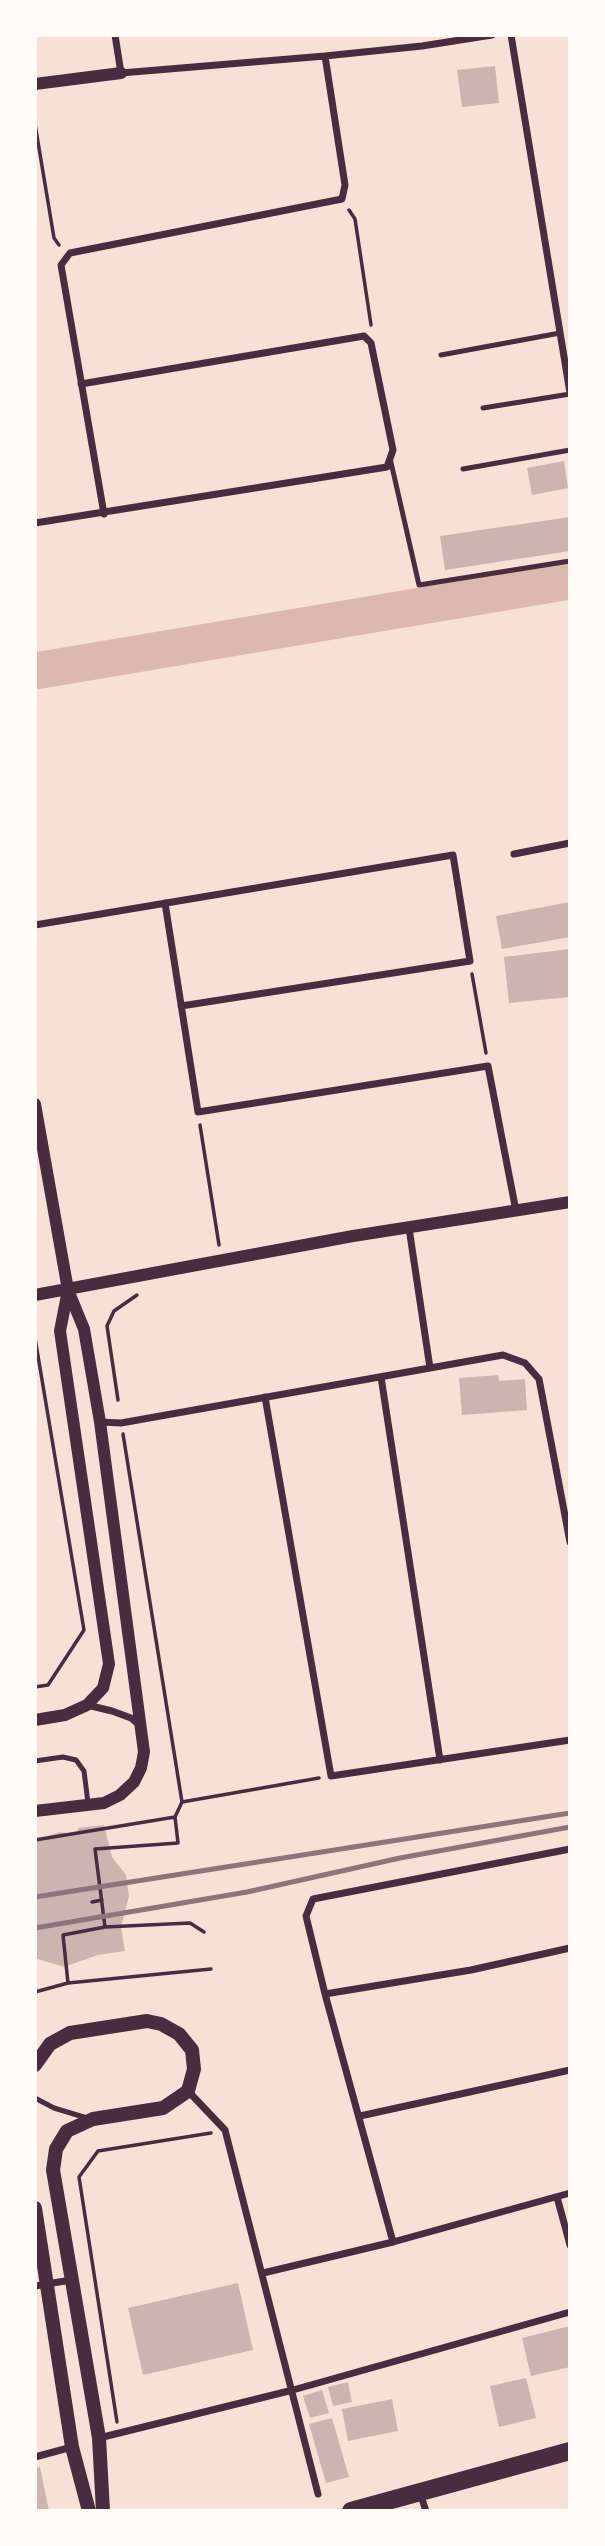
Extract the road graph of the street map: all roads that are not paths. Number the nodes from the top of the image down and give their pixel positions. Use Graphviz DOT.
graph roads {
  1 [pos="115,35"];
  2 [pos="492,35"];
  3 [pos="511,35"];
  4 [pos="325,56"];
  5 [pos="121,72"];
  6 [pos="35,84"];
  7 [pos="560,333"];
  8 [pos="441,355"];
  9 [pos="81,384"];
  10 [pos="570,393"];
  11 [pos="483,408"];
  12 [pos="570,450"];
  13 [pos="390,458"];
  14 [pos="463,469"];
  15 [pos="104,514"];
  16 [pos="35,523"];
  17 [pos="570,562"];
  18 [pos="570,843"];
  19 [pos="514,854"];
  20 [pos="165,903"];
  21 [pos="35,925"];
  22 [pos="181,1006"];
  23 [pos="35,1104"];
  24 [pos="570,1202"];
  25 [pos="516,1211"];
  26 [pos="409,1228"];
  27 [pos="68,1290"];
  28 [pos="35,1295"];
  29 [pos="430,1368"];
  30 [pos="381,1377"];
  31 [pos="264,1398"];
  32 [pos="100,1422"];
  33 [pos="570,1542"];
  34 [pos="87,1705"];
  35 [pos="35,1720"];
  36 [pos="142,1727"];
  37 [pos="570,1740"];
  38 [pos="440,1760"];
  39 [pos="35,1761"];
  40 [pos="89,1804"];
  41 [pos="35,1811"];
  42 [pos="570,1849"];
  43 [pos="570,1948"];
  44 [pos="324,1994"];
  45 [pos="35,2065"];
  46 [pos="570,2070"];
  47 [pos="188,2091"];
  48 [pos="35,2098"];
  49 [pos="360,2116"];
  50 [pos="93,2119"];
  51 [pos="570,2193"];
  52 [pos="557,2197"];
  53 [pos="35,2208"];
  54 [pos="393,2242"];
  55 [pos="570,2245"];
  56 [pos="263,2273"];
  57 [pos="71,2280"];
  58 [pos="41,2285"];
  59 [pos="570,2312"];
  60 [pos="293,2390"];
  61 [pos="99,2438"];
  62 [pos="72,2447"];
  63 [pos="570,2451"];
  64 [pos="35,2457"];
  65 [pos="420,2492"];
  66 [pos="318,2494"];
  67 [pos="89,2511"];
  68 [pos="103,2511"];
  69 [pos="351,2511"];
  70 [pos="426,2511"];
  1 -- 5 [label="street"];
  2 -- 4 [label="street"];
  3 -- 7 [label="street"];
  4 -- 5 [label="street"];
  4 -- 9 [label="street"];
  5 -- 6 [label="street"];
  7 -- 8 [label="lane"];
  7 -- 10 [label="street"];
  9 -- 13 [label="street"];
  9 -- 15 [label="street"];
  10 -- 11 [label="lane"];
  12 -- 14 [label="lane"];
  13 -- 15 [label="street"];
  13 -- 17 [label="lane"];
  15 -- 16 [label="street"];
  18 -- 19 [label="street"];
  20 -- 21 [label="street"];
  20 -- 22 [label="street"];
  20 -- 22 [label="street"];
  22 -- 25 [label="street"];
  23 -- 27 [label="street"];
  24 -- 25 [label="street"];
  25 -- 26 [label="street"];
  26 -- 27 [label="street"];
  26 -- 29 [label="street"];
  27 -- 28 [label="street"];
  27 -- 32 [label="street"];
  27 -- 34 [label="street"];
  29 -- 30 [label="street"];
  29 -- 33 [label="street"];
  30 -- 31 [label="street"];
  30 -- 38 [label="street"];
  31 -- 32 [label="street"];
  31 -- 38 [label="street"];
  32 -- 36 [label="street"];
  34 -- 35 [label="street"];
  34 -- 36 [label="street"];
  36 -- 40 [label="street"];
  37 -- 38 [label="street"];
  39 -- 40 [label="lane"];
  40 -- 41 [label="street"];
  42 -- 44 [label="street"];
  43 -- 44 [label="street"];
  44 -- 49 [label="street"];
  45 -- 47 [label="main road"];
  46 -- 49 [label="street"];
  47 -- 50 [label="main road"];
  47 -- 56 [label="street"];
  48 -- 50 [label="lane"];
  49 -- 54 [label="street"];
  50 -- 57 [label="main road"];
  51 -- 52 [label="street"];
  52 -- 54 [label="street"];
  52 -- 55 [label="street"];
  53 -- 58 [label="main road"];
  54 -- 56 [label="street"];
  56 -- 60 [label="street"];
  57 -- 58 [label="street"];
  57 -- 61 [label="main road"];
  58 -- 62 [label="main road"];
  59 -- 60 [label="street"];
  60 -- 61 [label="street"];
  60 -- 66 [label="street"];
  61 -- 68 [label="main road"];
  62 -- 64 [label="street"];
  62 -- 67 [label="main road"];
  63 -- 65 [label="main road"];
  65 -- 69 [label="main road"];
  65 -- 70 [label="street"];
}
